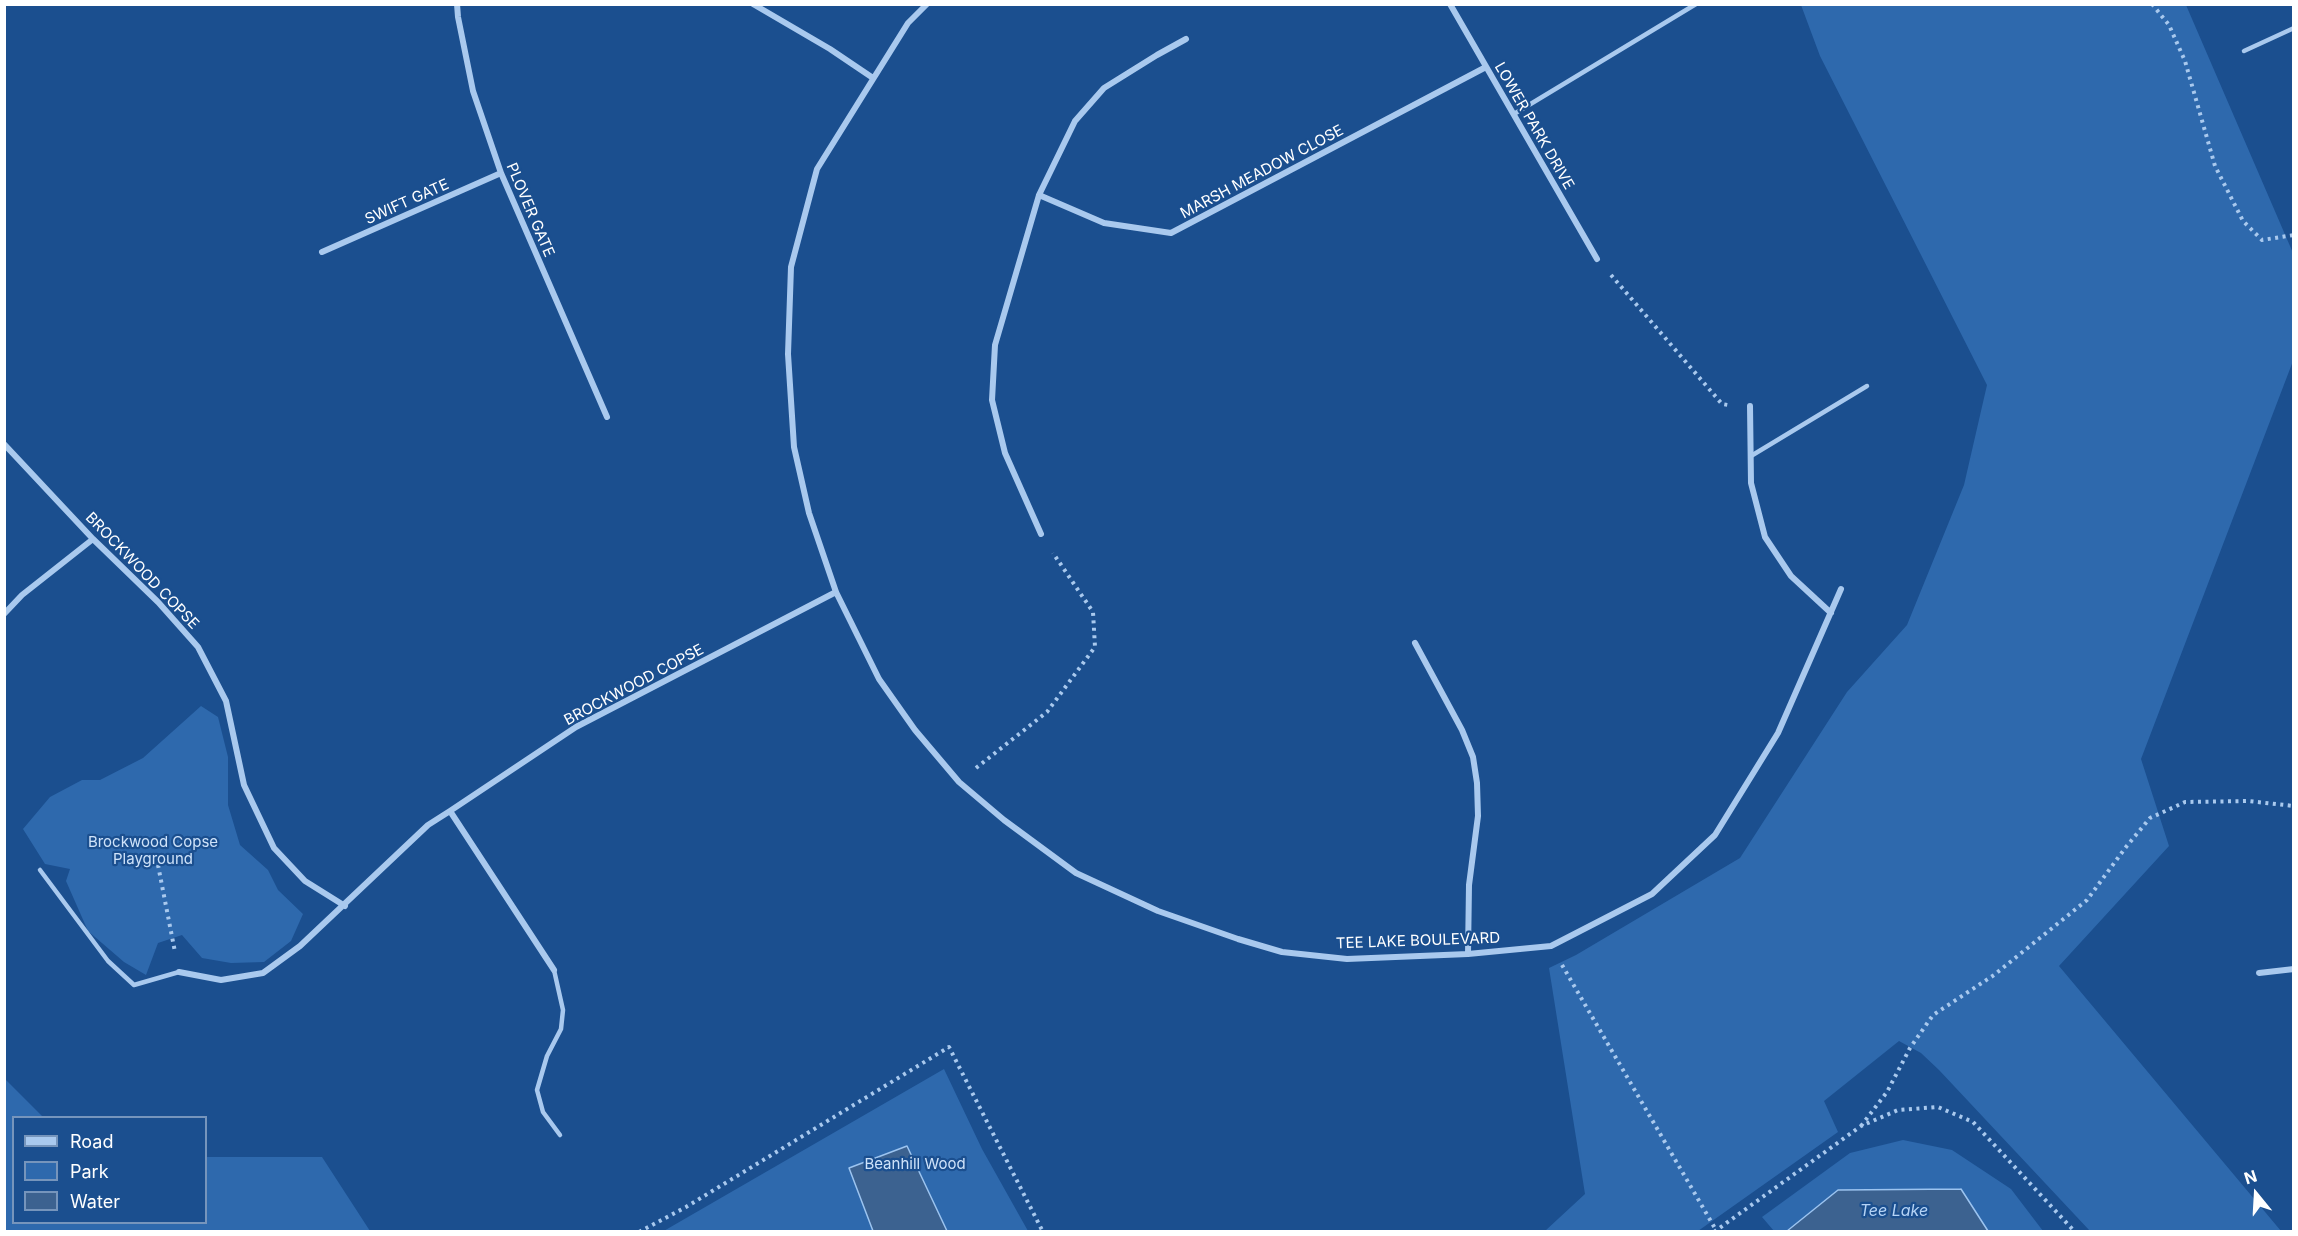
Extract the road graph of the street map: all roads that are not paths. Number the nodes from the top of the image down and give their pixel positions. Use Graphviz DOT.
graph roads {
  1 [pos="457,4"];
  2 [pos="753,4"];
  3 [pos="927,4"];
  4 [pos="1450,4"];
  5 [pos="1696,4"];
  6 [pos="2294,28"];
  7 [pos="1186,39"];
  8 [pos="2244,51"];
  9 [pos="1486,67"];
  10 [pos="873,78"];
  11 [pos="1514,114"];
  12 [pos="501,173"];
  13 [pos="1039,195"];
  14 [pos="322,252"];
  15 [pos="1597,259"];
  16 [pos="1867,386"];
  17 [pos="1750,406"];
  18 [pos="607,417"];
  19 [pos="4,444"];
  20 [pos="1751,456"];
  21 [pos="1041,534"];
  22 [pos="93,539"];
  23 [pos="1840,589"];
  24 [pos="836,592"];
  25 [pos="1831,613"];
  26 [pos="4,614"];
  27 [pos="1415,643"];
  28 [pos="450,812"];
  29 [pos="40,870"];
  30 [pos="345,906"];
  31 [pos="1468,954"];
  32 [pos="2294,969"];
  33 [pos="554,970"];
  34 [pos="179,972"];
  35 [pos="2259,973"];
  36 [pos="560,1135"];
  1 -- 12 [label="street, PLOVER GATE"];
  2 -- 10 [label="street"];
  3 -- 10 [label="street, TEE LAKE BOULEVARD"];
  4 -- 9 [label="street, LOWER PARK DRIVE"];
  5 -- 11 [label="lane"];
  6 -- 8 [label="lane"];
  7 -- 13 [label="street"];
  9 -- 11 [label="street, LOWER PARK DRIVE"];
  9 -- 13 [label="street, MARSH MEADOW CLOSE"];
  10 -- 24 [label="street, TEE LAKE BOULEVARD"];
  11 -- 15 [label="street, LOWER PARK DRIVE"];
  12 -- 14 [label="street, SWIFT GATE"];
  12 -- 18 [label="street, PLOVER GATE"];
  13 -- 21 [label="street"];
  16 -- 20 [label="lane"];
  17 -- 20 [label="street"];
  19 -- 22 [label="street, BROCKWOOD COPSE"];
  20 -- 25 [label="street"];
  22 -- 26 [label="street"];
  22 -- 30 [label="street, BROCKWOOD COPSE"];
  23 -- 25 [label="street, TEE LAKE BOULEVARD"];
  24 -- 28 [label="street, BROCKWOOD COPSE"];
  24 -- 31 [label="street, TEE LAKE BOULEVARD"];
  25 -- 31 [label="street, TEE LAKE BOULEVARD"];
  27 -- 31 [label="street"];
  28 -- 30 [label="street, BROCKWOOD COPSE"];
  28 -- 33 [label="street"];
  29 -- 34 [label="lane"];
  30 -- 34 [label="street, BROCKWOOD COPSE"];
  32 -- 35 [label="street"];
  33 -- 36 [label="lane"];
}
